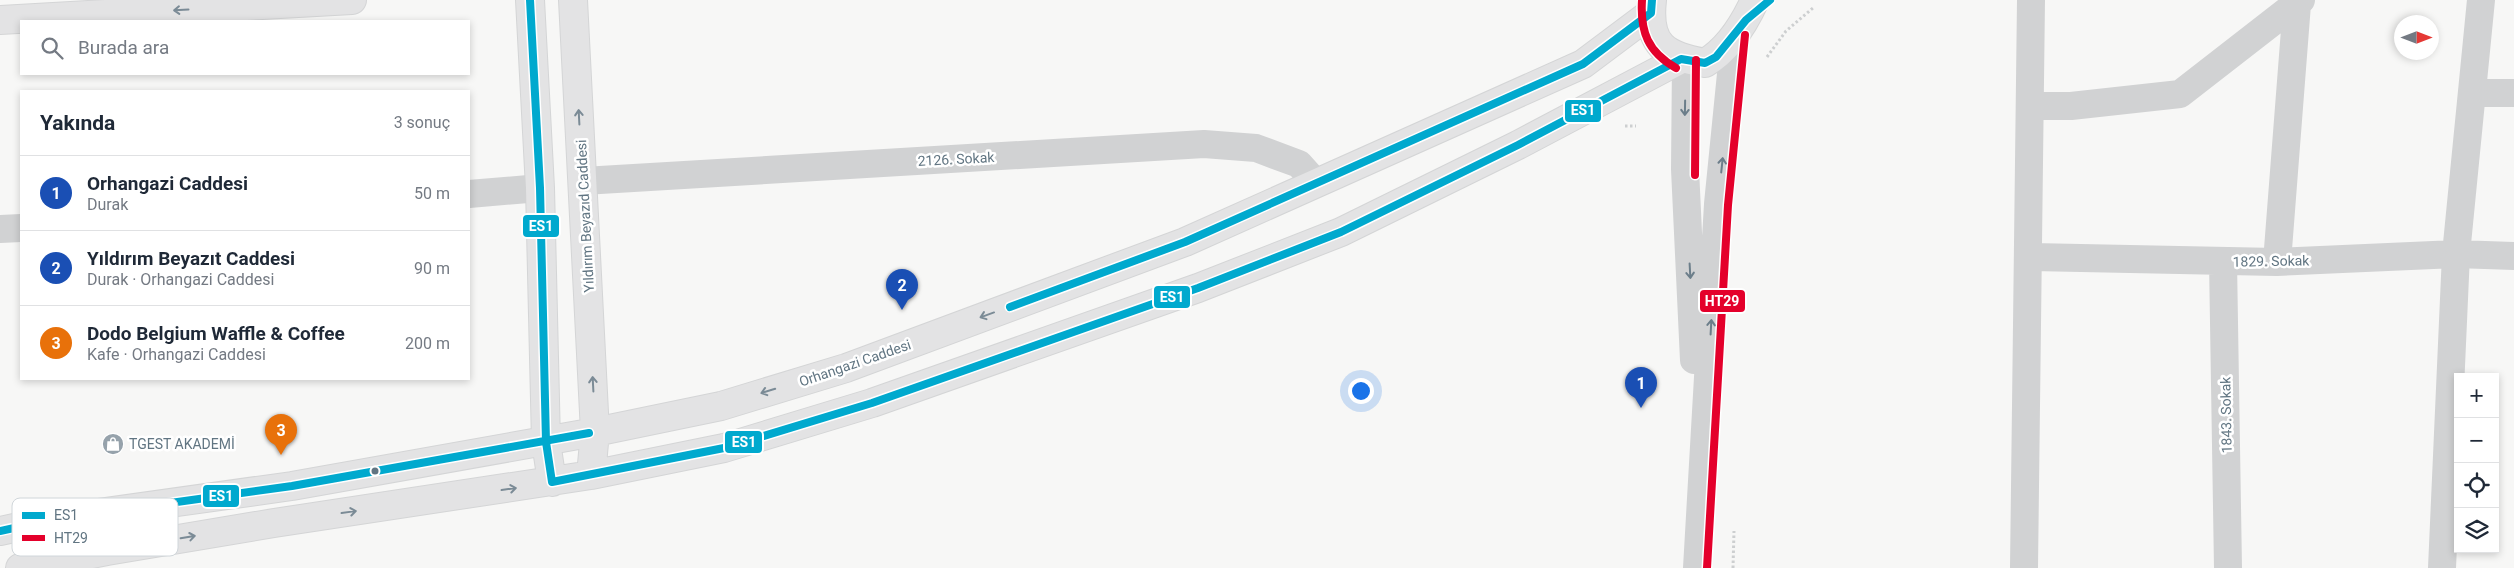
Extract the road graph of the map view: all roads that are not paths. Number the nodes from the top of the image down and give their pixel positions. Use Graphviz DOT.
graph roads {
  1 [pos="352,0"];
  2 [pos="530,0"];
  3 [pos="573,0"];
  4 [pos="1770,0"];
  5 [pos="2031,0"];
  6 [pos="2481,0"];
  7 [pos="2299,2"];
  8 [pos="1651,7"];
  9 [pos="1745,18"];
  10 [pos="0,20"];
  11 [pos="1683,59"];
  12 [pos="2472,93"];
  13 [pos="2514,93"];
  14 [pos="2030,106"];
  15 [pos="583,182"];
  16 [pos="1316,183"];
  17 [pos="540,188"];
  18 [pos="470,194"];
  19 [pos="20,228"];
  20 [pos="0,229"];
  21 [pos="2456,254"];
  22 [pos="2514,256"];
  23 [pos="2028,257"];
  24 [pos="2223,261"];
  25 [pos="2276,262"];
  26 [pos="595,432"];
  27 [pos="546,442"];
  28 [pos="591,475"];
  29 [pos="552,482"];
  30 [pos="178,502"];
  31 [pos="178,539"];
  32 [pos="78,556"];
  33 [pos="20,568"];
  34 [pos="1696,568"];
  35 [pos="2024,568"];
  36 [pos="2228,568"];
  37 [pos="2442,568"];
  1 -- 10 [label="main road, one-way"];
  2 -- 17 [label="main road"];
  15 -- 3 [label="main road, Yıldırım Beyazıd Caddesi, one-way"];
  4 -- 9 [label="main road"];
  5 -- 14 [label="street"];
  6 -- 12 [label="street"];
  7 -- 14 [label="street"];
  7 -- 25 [label="street"];
  8 -- 11 [label="main road"];
  8 -- 16 [label="main road, Orhangazi Caddesi"];
  9 -- 11 [label="main road"];
  34 -- 9 [label="street, one-way"];
  11 -- 28 [label="main road"];
  11 -- 34 [label="street, one-way"];
  12 -- 13 [label="street"];
  12 -- 21 [label="street"];
  14 -- 23 [label="street"];
  15 -- 16 [label="street, 2126. Sokak"];
  15 -- 17 [label="main road"];
  26 -- 15 [label="main road, Yıldırım Beyazıd Caddesi, one-way"];
  16 -- 26 [label="main road, Orhangazi Caddesi, one-way"];
  17 -- 18 [label="street"];
  17 -- 27 [label="main road"];
  19 -- 20 [label="street"];
  21 -- 22 [label="street, 1829. Sokak"];
  21 -- 25 [label="street, 1829. Sokak"];
  21 -- 37 [label="street"];
  23 -- 24 [label="street, 1829. Sokak"];
  23 -- 35 [label="street"];
  24 -- 25 [label="street, 1829. Sokak"];
  24 -- 36 [label="street, 1843. Sokak"];
  26 -- 27 [label="main road, Orhangazi Caddesi"];
  26 -- 28 [label="main road, Yıldırım Beyazıd Caddesi"];
  27 -- 29 [label="main road"];
  27 -- 30 [label="main road, Orhangazi Caddesi"];
  28 -- 29 [label="main road"];
  31 -- 29 [label="main road, one-way"];
  33 -- 32 [label="main road, one-way"];
}
